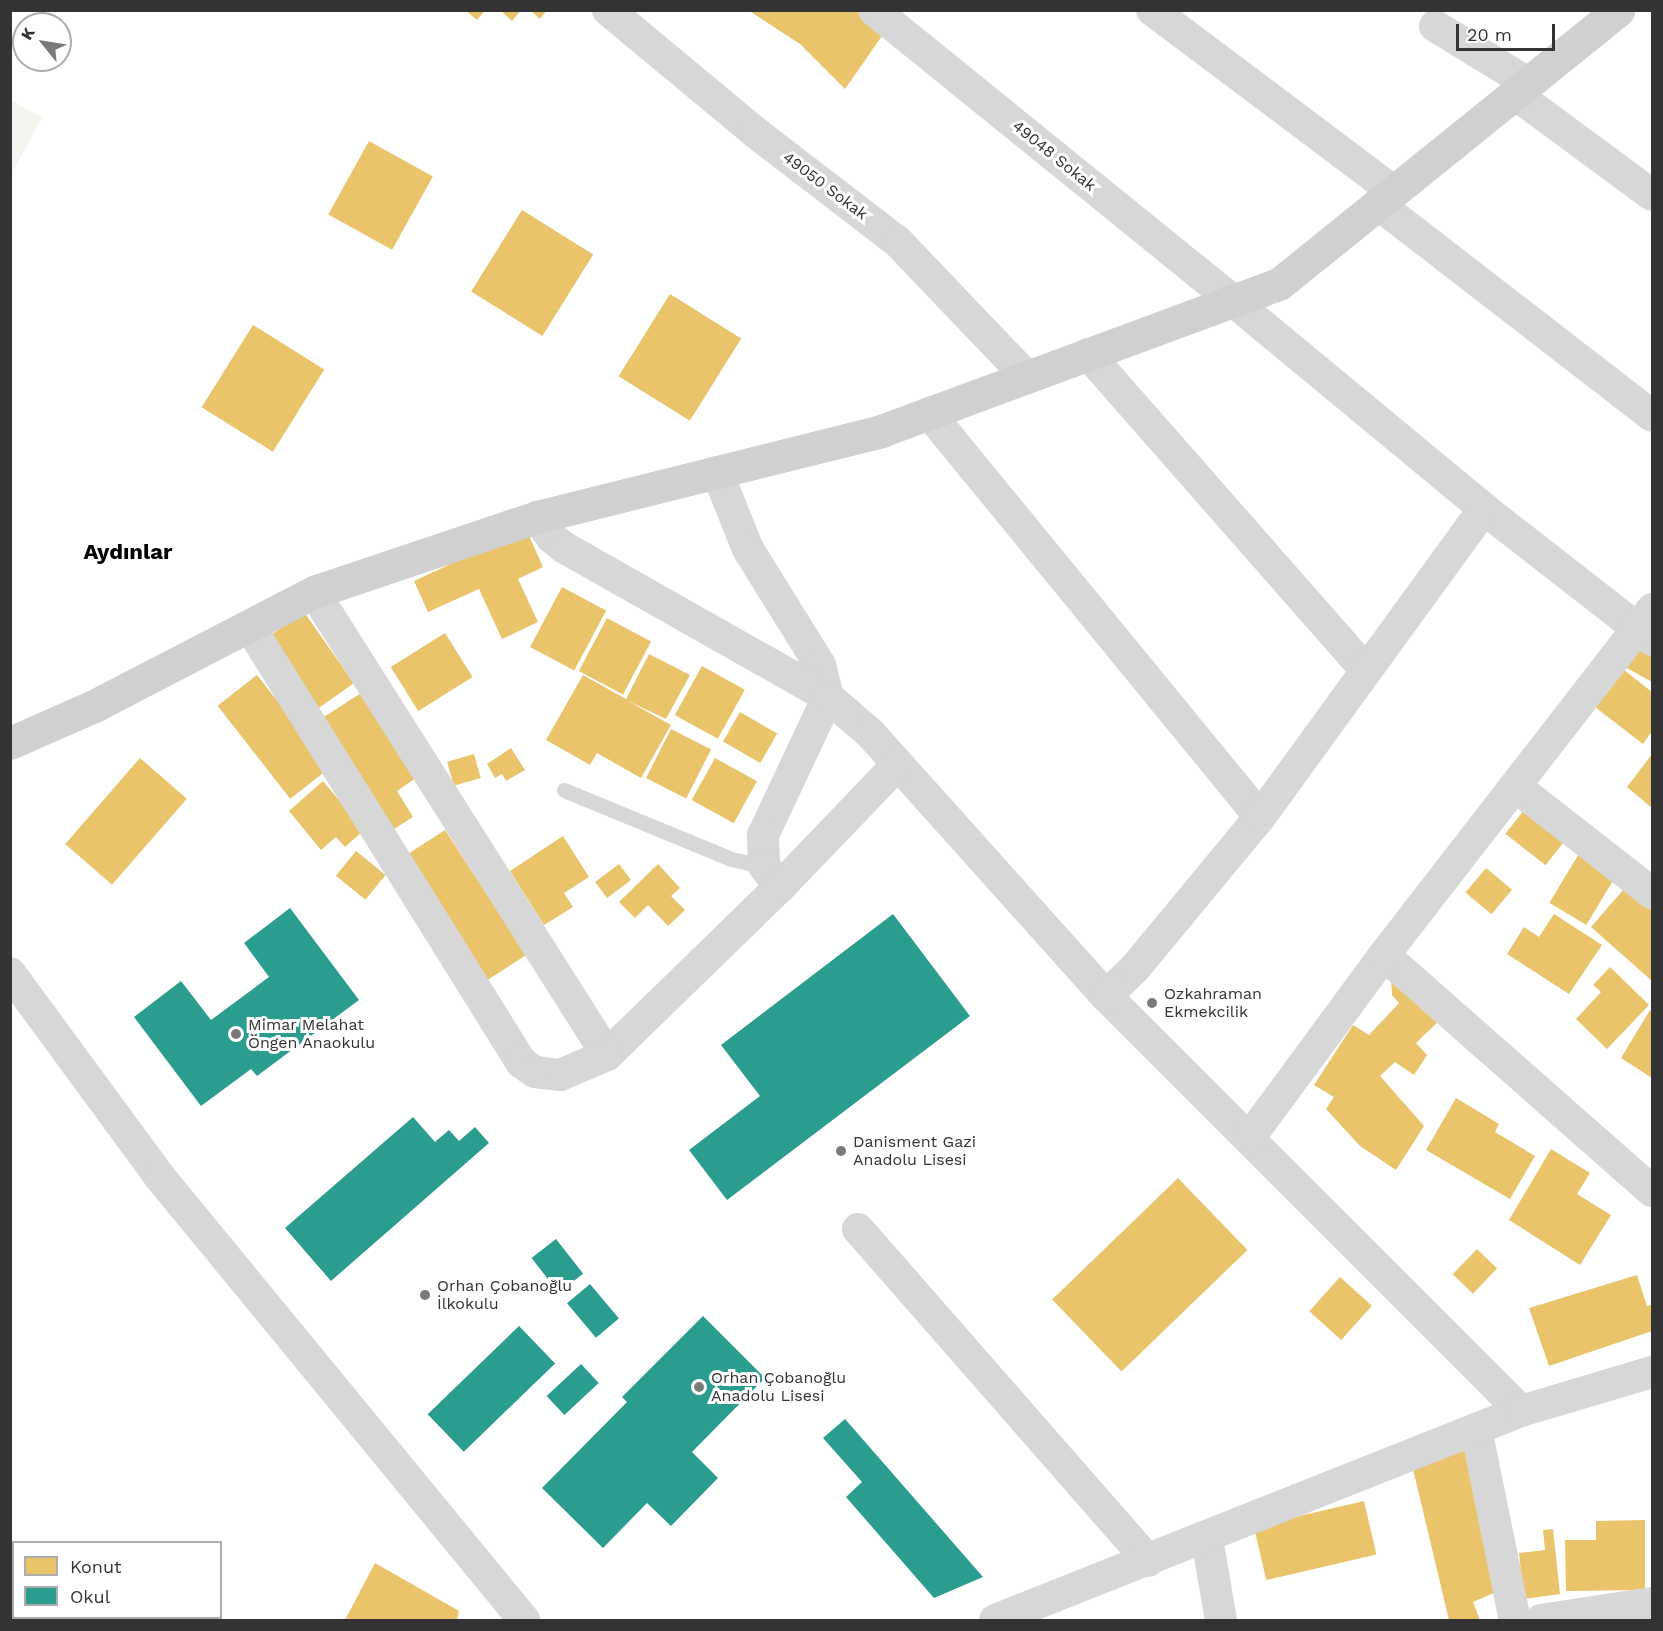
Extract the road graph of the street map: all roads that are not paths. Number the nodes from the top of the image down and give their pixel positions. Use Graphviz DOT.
graph roads {
  1 [pos="608,10"];
  2 [pos="874,10"];
  3 [pos="1152,10"];
  4 [pos="1618,10"];
  5 [pos="1435,26"];
  6 [pos="1522,88"];
  7 [pos="1653,195"];
  8 [pos="1386,198"];
  9 [pos="1233,301"];
  10 [pos="1088,354"];
  11 [pos="1027,377"];
  12 [pos="929,413"];
  13 [pos="1653,416"];
  14 [pos="717,472"];
  15 [pos="1484,509"];
  16 [pos="537,517"];
  17 [pos="314,592"];
  18 [pos="1647,626"];
  19 [pos="250,627"];
  20 [pos="1366,670"];
  21 [pos="828,698"];
  22 [pos="10,743"];
  23 [pos="898,764"];
  24 [pos="1515,786"];
  25 [pos="564,790"];
  26 [pos="1260,818"];
  27 [pos="772,876"];
  28 [pos="1653,893"];
  29 [pos="1384,955"];
  30 [pos="10,973"];
  31 [pos="1106,996"];
  32 [pos="607,1055"];
  33 [pos="1250,1137"];
  34 [pos="1653,1191"];
  35 [pos="858,1229"];
  36 [pos="1653,1372"];
  37 [pos="1521,1411"];
  38 [pos="1476,1430"];
  39 [pos="1208,1539"];
  40 [pos="1149,1561"];
  41 [pos="1653,1603"];
  42 [pos="524,1620"];
  43 [pos="994,1620"];
  44 [pos="1221,1620"];
  45 [pos="1515,1620"];
  46 [pos="1541,1620"];
  1 -- 11 [label="street, 49050 Sokak"];
  2 -- 9 [label="street, 49048 Sokak"];
  3 -- 8 [label="street"];
  4 -- 6 [label="street"];
  5 -- 6 [label="street"];
  6 -- 7 [label="street"];
  6 -- 8 [label="street"];
  8 -- 9 [label="street"];
  8 -- 13 [label="street"];
  9 -- 10 [label="street"];
  9 -- 15 [label="street, 49048 Sokak"];
  10 -- 11 [label="street"];
  10 -- 20 [label="street"];
  11 -- 12 [label="street"];
  12 -- 14 [label="street"];
  12 -- 26 [label="street"];
  14 -- 16 [label="street"];
  14 -- 21 [label="street"];
  15 -- 18 [label="street, 49048 Sokak"];
  15 -- 20 [label="street"];
  16 -- 17 [label="street"];
  16 -- 21 [label="street"];
  17 -- 19 [label="street"];
  17 -- 32 [label="street"];
  18 -- 24 [label="street"];
  19 -- 22 [label="street"];
  19 -- 32 [label="street"];
  20 -- 26 [label="street"];
  21 -- 23 [label="street"];
  21 -- 27 [label="street"];
  23 -- 27 [label="street"];
  23 -- 31 [label="street"];
  24 -- 28 [label="street"];
  24 -- 29 [label="street"];
  25 -- 27 [label="lane"];
  26 -- 31 [label="street"];
  27 -- 32 [label="street"];
  29 -- 33 [label="street"];
  29 -- 34 [label="street"];
  30 -- 42 [label="street"];
  31 -- 33 [label="street"];
  33 -- 37 [label="street"];
  35 -- 40 [label="street"];
  36 -- 37 [label="street"];
  37 -- 38 [label="street"];
  38 -- 39 [label="street"];
  38 -- 45 [label="street"];
  39 -- 40 [label="street"];
  39 -- 44 [label="street"];
  40 -- 43 [label="street"];
  41 -- 46 [label="street"];
}
